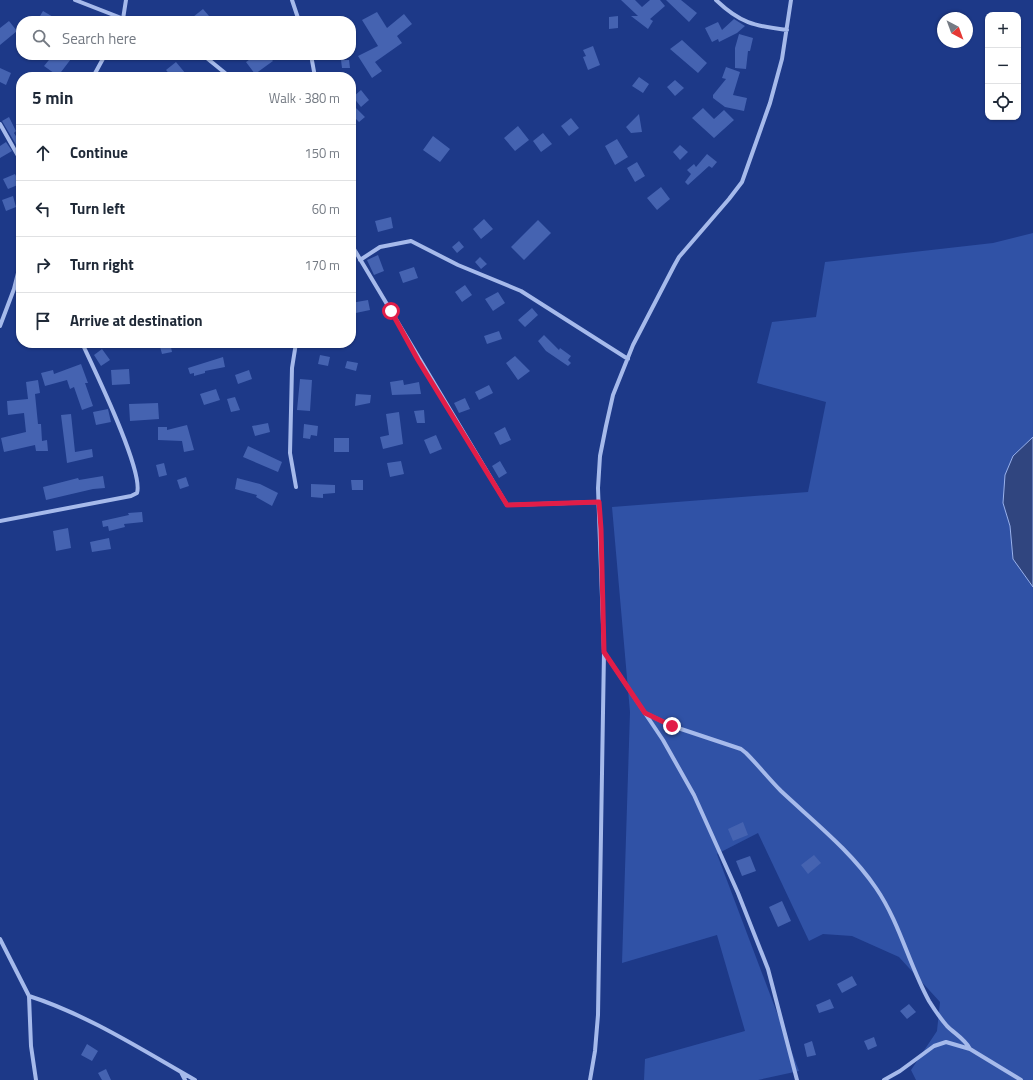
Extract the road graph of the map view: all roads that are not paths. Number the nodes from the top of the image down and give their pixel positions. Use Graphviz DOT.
graph roads {
  1 [pos="75,0"];
  2 [pos="126,0"];
  3 [pos="292,0"];
  4 [pos="716,0"];
  5 [pos="791,0"];
  6 [pos="113,16"];
  7 [pos="124,16"];
  8 [pos="297,16"];
  9 [pos="786,30"];
  10 [pos="102,60"];
  11 [pos="209,60"];
  12 [pos="312,60"];
  13 [pos="96,72"];
  14 [pos="224,72"];
  15 [pos="314,72"];
  16 [pos="0,124"];
  17 [pos="16,152"];
  18 [pos="356,253"];
  19 [pos="360,260"];
  20 [pos="16,281"];
  21 [pos="0,326"];
  22 [pos="84,348"];
  23 [pos="295,348"];
  24 [pos="628,359"];
  25 [pos="296,487"];
  26 [pos="599,502"];
  27 [pos="0,521"];
  28 [pos="604,652"];
  29 [pos="645,713"];
  30 [pos="0,939"];
  31 [pos="29,996"];
  32 [pos="970,1049"];
  33 [pos="181,1072"];
  34 [pos="36,1080"];
  35 [pos="185,1080"];
  36 [pos="195,1080"];
  37 [pos="590,1080"];
  38 [pos="797,1080"];
  39 [pos="884,1080"];
  40 [pos="1021,1080"];
  1 -- 6 [label="street"];
  2 -- 7 [label="street"];
  3 -- 8 [label="street"];
  4 -- 9 [label="street"];
  5 -- 9 [label="street"];
  9 -- 24 [label="street"];
  10 -- 13 [label="street"];
  11 -- 14 [label="street"];
  12 -- 15 [label="street"];
  16 -- 17 [label="street"];
  18 -- 19 [label="street"];
  19 -- 24 [label="street"];
  19 -- 26 [label="street"];
  20 -- 21 [label="street"];
  22 -- 27 [label="street"];
  23 -- 25 [label="street"];
  24 -- 26 [label="street"];
  26 -- 28 [label="street"];
  28 -- 29 [label="street"];
  28 -- 37 [label="street"];
  29 -- 32 [label="street"];
  29 -- 38 [label="street"];
  30 -- 31 [label="street"];
  31 -- 33 [label="street"];
  31 -- 34 [label="street"];
  32 -- 39 [label="street"];
  32 -- 40 [label="street"];
  33 -- 35 [label="street"];
  33 -- 36 [label="street"];
}
